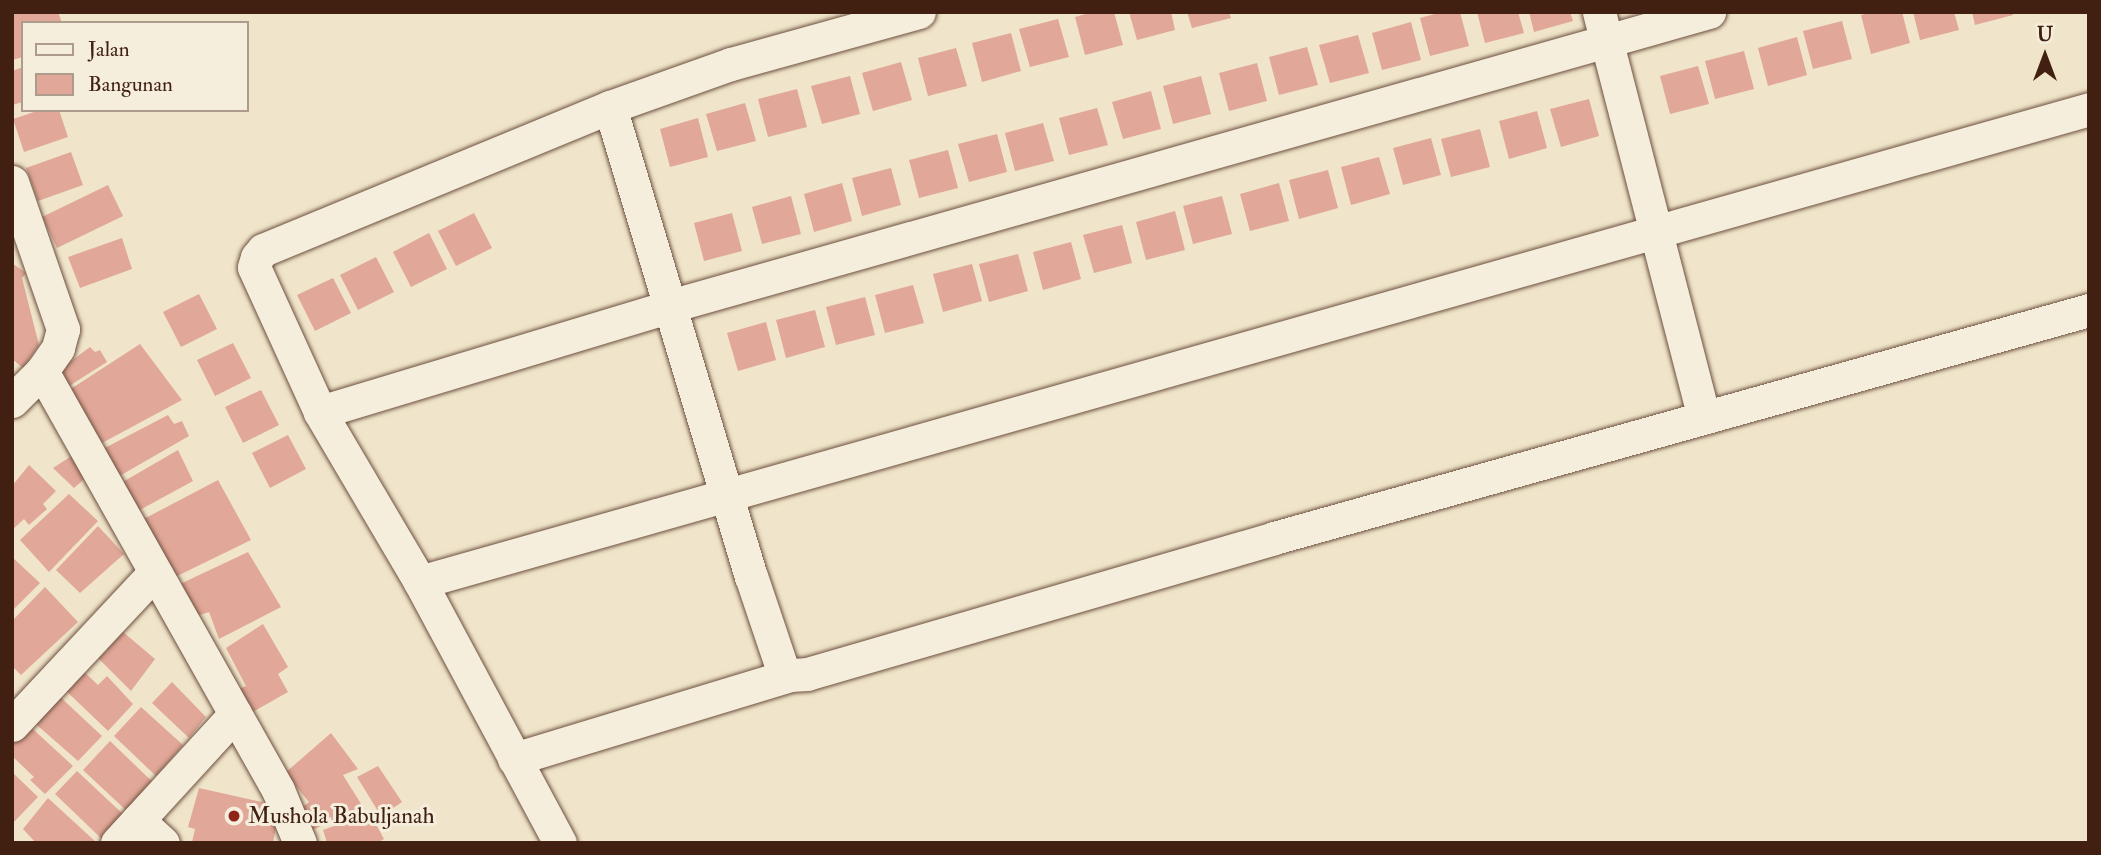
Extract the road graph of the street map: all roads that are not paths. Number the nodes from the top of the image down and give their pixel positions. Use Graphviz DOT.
graph roads {
  1 [pos="919,12"];
  2 [pos="1709,12"];
  3 [pos="1603,26"];
  4 [pos="610,107"];
  5 [pos="2089,109"];
  6 [pos="12,182"];
  7 [pos="1654,231"];
  8 [pos="670,306"];
  9 [pos="2089,310"];
  10 [pos="42,370"];
  11 [pos="12,401"];
  12 [pos="320,412"];
  13 [pos="1704,418"];
  14 [pos="727,494"];
  15 [pos="155,572"];
  16 [pos="420,582"];
  17 [pos="790,675"];
  18 [pos="19,706"];
  19 [pos="235,714"];
  20 [pos="514,759"];
  21 [pos="128,831"];
  22 [pos="163,843"];
  23 [pos="300,843"];
  24 [pos="560,843"];
  1 -- 4 [label="street"];
  2 -- 3 [label="street"];
  3 -- 7 [label="street"];
  3 -- 8 [label="street"];
  4 -- 8 [label="street"];
  4 -- 12 [label="street"];
  5 -- 7 [label="street"];
  6 -- 10 [label="street"];
  7 -- 13 [label="street"];
  7 -- 14 [label="street"];
  8 -- 12 [label="street"];
  8 -- 14 [label="street"];
  9 -- 13 [label="street"];
  10 -- 11 [label="street"];
  10 -- 15 [label="street"];
  12 -- 16 [label="street"];
  13 -- 17 [label="street"];
  14 -- 16 [label="street"];
  14 -- 17 [label="street"];
  15 -- 18 [label="street"];
  15 -- 19 [label="street"];
  16 -- 20 [label="street"];
  17 -- 20 [label="street"];
  19 -- 21 [label="street"];
  19 -- 23 [label="street"];
  20 -- 24 [label="street"];
  21 -- 22 [label="street"];
}
